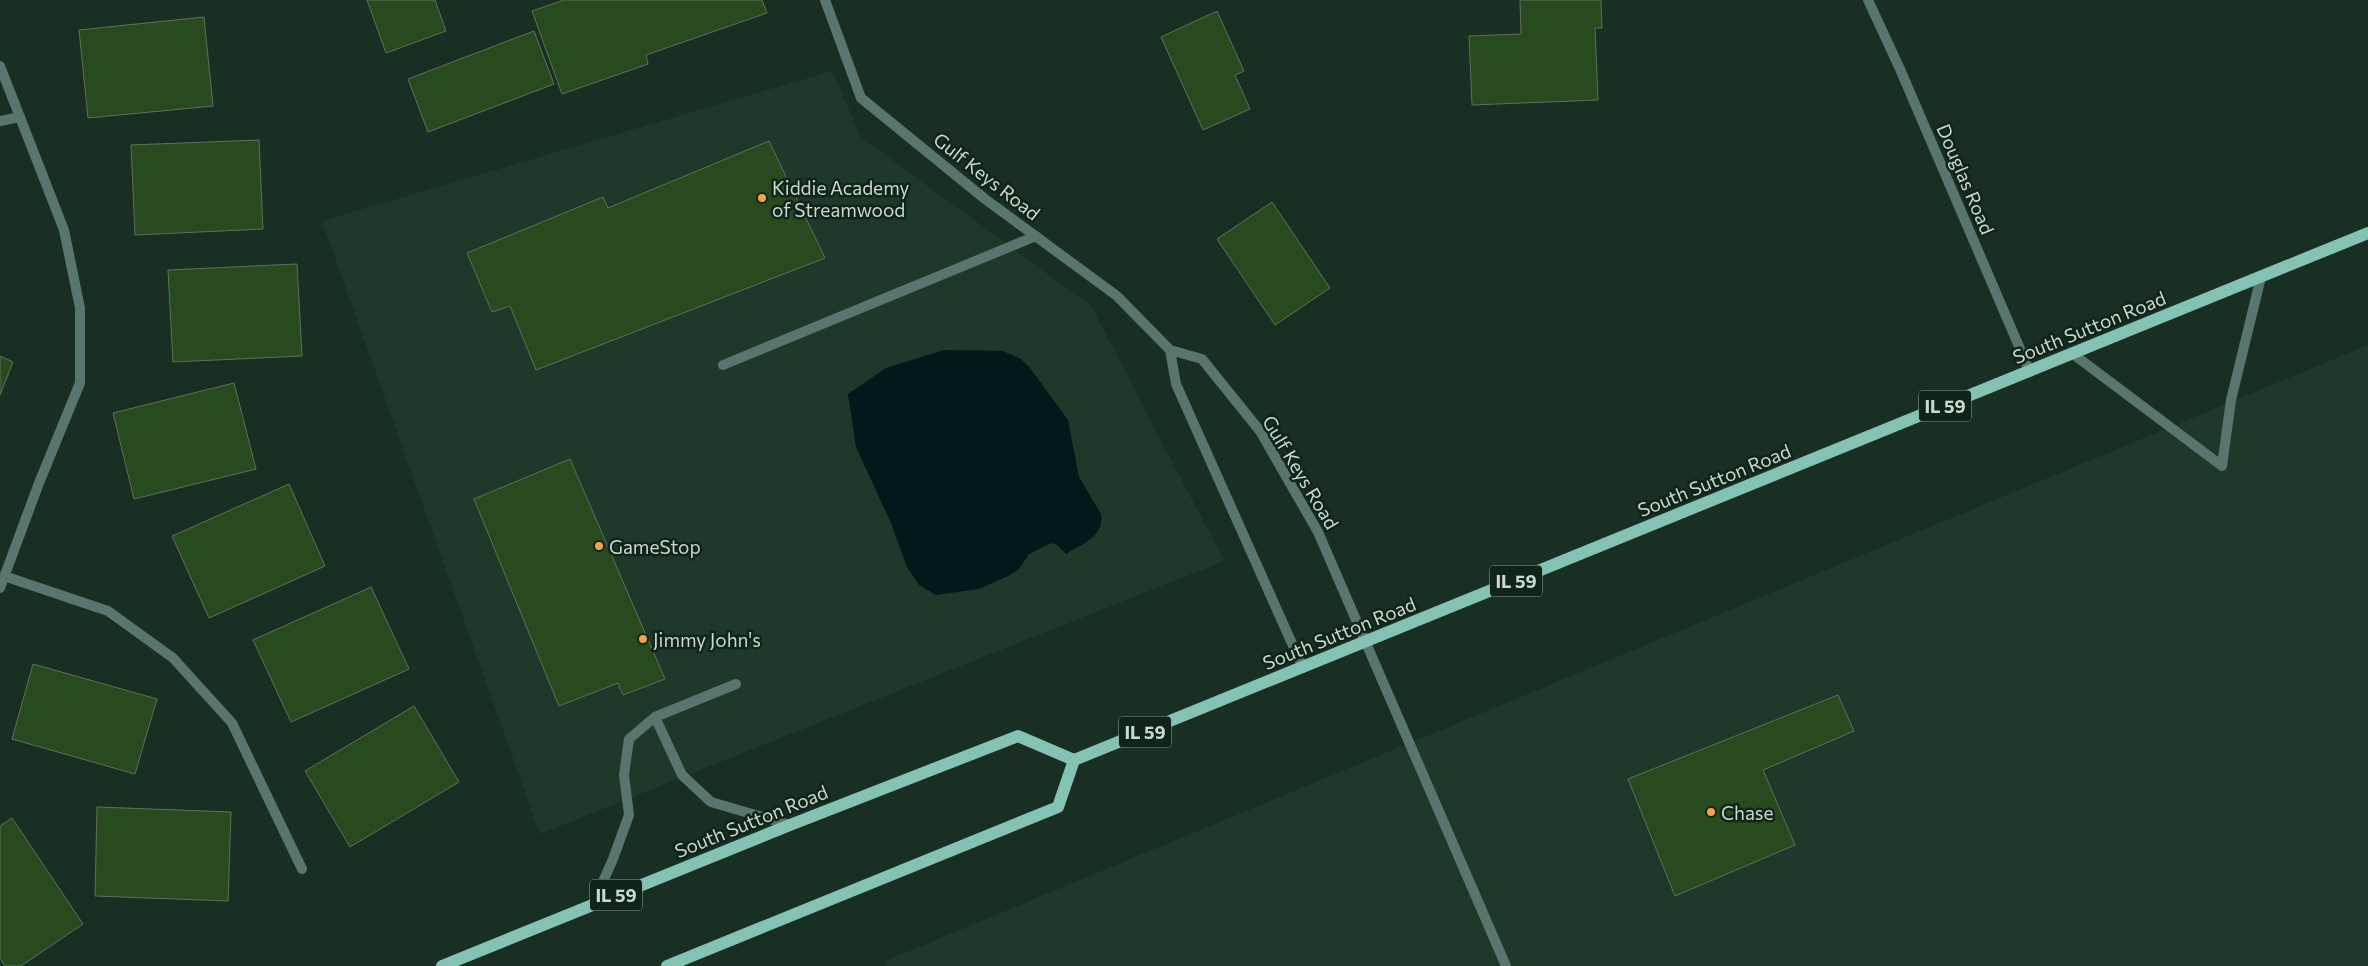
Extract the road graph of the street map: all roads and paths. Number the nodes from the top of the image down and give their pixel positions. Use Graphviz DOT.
graph roads {
  1 [pos="825,0"];
  2 [pos="1868,0"];
  3 [pos="0,66"];
  4 [pos="20,117"];
  5 [pos="0,121"];
  6 [pos="2368,233"];
  7 [pos="1036,236"];
  8 [pos="2261,276"];
  9 [pos="1170,350"];
  10 [pos="2073,354"];
  11 [pos="723,365"];
  12 [pos="2030,372"];
  13 [pos="4,576"];
  14 [pos="0,588"];
  15 [pos="1366,643"];
  16 [pos="1303,668"];
  17 [pos="736,684"];
  18 [pos="655,716"];
  19 [pos="1074,760"];
  20 [pos="790,825"];
  21 [pos="302,869"];
  22 [pos="593,904"];
  23 [pos="442,966"];
  24 [pos="667,966"];
  25 [pos="1506,966"];
  1 -- 7 [label="street, Gulf Keys Road"];
  2 -- 12 [label="street, Douglas Road"];
  3 -- 4 [label="street"];
  4 -- 5 [label="street"];
  4 -- 13 [label="street"];
  6 -- 8 [label="main road, South Sutton Road / IL 59"];
  7 -- 9 [label="street, Gulf Keys Road"];
  7 -- 11 [label="street"];
  8 -- 10 [label="main road, South Sutton Road / IL 59"];
  8 -- 10 [label="street"];
  9 -- 15 [label="street, Gulf Keys Road"];
  9 -- 16 [label="street"];
  10 -- 12 [label="main road, South Sutton Road / IL 59"];
  12 -- 15 [label="main road, South Sutton Road / IL 59"];
  13 -- 14 [label="street"];
  13 -- 21 [label="street"];
  15 -- 16 [label="main road, South Sutton Road / IL 59"];
  15 -- 25 [label="street, Gulf Keys Road"];
  16 -- 19 [label="main road, South Sutton Road / IL 59"];
  17 -- 18 [label="street"];
  18 -- 20 [label="street"];
  18 -- 22 [label="street"];
  19 -- 20 [label="main road, South Sutton Road / IL 59"];
  19 -- 24 [label="main road"];
  20 -- 22 [label="main road, South Sutton Road / IL 59"];
  22 -- 23 [label="main road, South Sutton Road / IL 59"];
}
